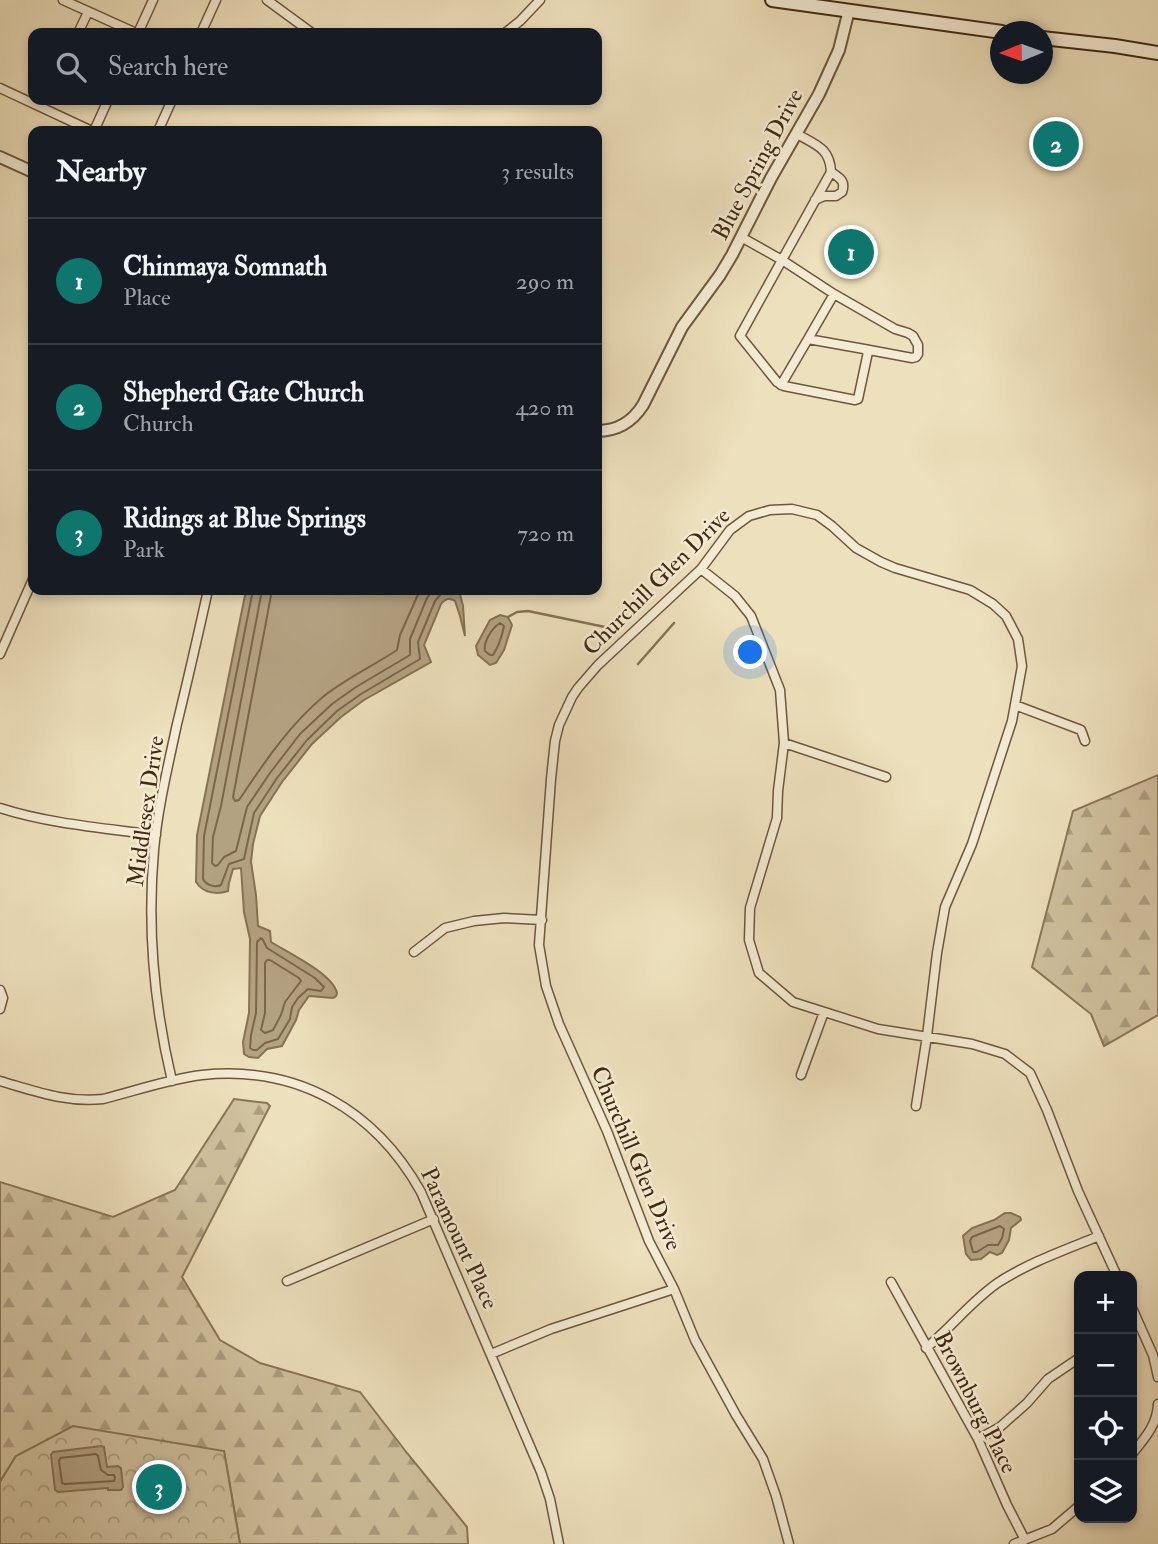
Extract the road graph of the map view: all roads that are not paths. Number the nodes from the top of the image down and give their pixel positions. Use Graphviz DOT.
graph roads {
  1 [pos="63,0"];
  2 [pos="153,0"];
  3 [pos="216,0"];
  4 [pos="267,0"];
  5 [pos="540,0"];
  6 [pos="772,0"];
  7 [pos="849,10"];
  8 [pos="88,12"];
  9 [pos="80,28"];
  10 [pos="125,28"];
  11 [pos="139,28"];
  12 [pos="203,28"];
  13 [pos="305,28"];
  14 [pos="512,28"];
  15 [pos="990,30"];
  16 [pos="1053,39"];
  17 [pos="1158,53"];
  18 [pos="0,88"];
  19 [pos="28,98"];
  20 [pos="48,105"];
  21 [pos="106,105"];
  22 [pos="170,105"];
  23 [pos="84,126"];
  24 [pos="95,126"];
  25 [pos="160,126"];
  26 [pos="797,134"];
  27 [pos="0,157"];
  28 [pos="28,170"];
  29 [pos="831,172"];
  30 [pos="815,200"];
  31 [pos="741,237"];
  32 [pos="782,260"];
  33 [pos="834,295"];
  34 [pos="808,339"];
  35 [pos="864,349"];
  36 [pos="780,385"];
  37 [pos="602,430"];
  38 [pos="701,569"];
  39 [pos="28,590"];
  40 [pos="207,595"];
  41 [pos="0,654"];
  42 [pos="1015,705"];
  43 [pos="1085,741"];
  44 [pos="785,743"];
  45 [pos="886,777"];
  46 [pos="0,808"];
  47 [pos="156,835"];
  48 [pos="542,920"];
  49 [pos="414,952"];
  50 [pos="0,990"];
  51 [pos="0,1009"];
  52 [pos="824,1012"];
  53 [pos="927,1036"];
  54 [pos="801,1075"];
  55 [pos="0,1081"];
  56 [pos="172,1082"];
  57 [pos="916,1106"];
  58 [pos="434,1219"];
  59 [pos="1099,1236"];
  60 [pos="1115,1271"];
  61 [pos="288,1281"];
  62 [pos="891,1282"];
  63 [pos="674,1289"];
  64 [pos="1137,1319"];
  65 [pos="1142,1330"];
  66 [pos="1137,1332"];
  67 [pos="926,1348"];
  68 [pos="491,1354"];
  69 [pos="1074,1361"];
  70 [pos="1158,1377"];
  71 [pos="1158,1404"];
  72 [pos="978,1440"];
  73 [pos="1137,1448"];
  74 [pos="1074,1510"];
  75 [pos="1026,1539"];
  76 [pos="559,1544"];
  77 [pos="789,1544"];
  78 [pos="1014,1544"];
  1 -- 8 [label="street"];
  2 -- 11 [label="street"];
  3 -- 12 [label="street"];
  4 -- 13 [label="street"];
  5 -- 14 [label="street"];
  6 -- 7 [label="main road"];
  7 -- 15 [label="main road"];
  7 -- 26 [label="street, Blue Spring Drive"];
  8 -- 9 [label="street"];
  8 -- 10 [label="street"];
  16 -- 17 [label="main road"];
  18 -- 19 [label="street"];
  20 -- 23 [label="street"];
  21 -- 24 [label="street"];
  22 -- 25 [label="street"];
  26 -- 29 [label="street"];
  26 -- 31 [label="street, Blue Spring Drive"];
  27 -- 28 [label="street"];
  29 -- 30 [label="street"];
  29 -- 30 [label="street"];
  30 -- 32 [label="street"];
  31 -- 32 [label="street"];
  31 -- 37 [label="street, Blue Spring Drive"];
  32 -- 33 [label="street"];
  32 -- 36 [label="street"];
  33 -- 34 [label="street"];
  33 -- 35 [label="street"];
  34 -- 35 [label="street"];
  34 -- 36 [label="street"];
  35 -- 36 [label="street"];
  38 -- 42 [label="street, Churchill Glen Drive"];
  38 -- 44 [label="street"];
  38 -- 48 [label="street, Churchill Glen Drive"];
  39 -- 41 [label="street"];
  40 -- 47 [label="street, Middlesex Drive"];
  42 -- 43 [label="street"];
  42 -- 53 [label="street, Churchill Glen Drive"];
  44 -- 45 [label="street"];
  44 -- 52 [label="street"];
  46 -- 47 [label="street"];
  47 -- 56 [label="street, Middlesex Drive"];
  48 -- 49 [label="street"];
  48 -- 63 [label="street, Churchill Glen Drive"];
  50 -- 51 [label="street"];
  52 -- 53 [label="street"];
  52 -- 54 [label="street"];
  53 -- 57 [label="street, Churchill Glen Drive"];
  53 -- 59 [label="street"];
  55 -- 56 [label="street, Paramount Place"];
  56 -- 58 [label="street, Paramount Place"];
  58 -- 61 [label="street"];
  58 -- 68 [label="street, Paramount Place"];
  59 -- 60 [label="street"];
  59 -- 67 [label="street"];
  62 -- 67 [label="street, Brownburg Place"];
  63 -- 68 [label="street"];
  63 -- 77 [label="street, Churchill Glen Drive"];
  64 -- 65 [label="street"];
  65 -- 66 [label="street"];
  65 -- 70 [label="street"];
  67 -- 72 [label="street, Brownburg Place"];
  68 -- 76 [label="street, Paramount Place"];
  69 -- 72 [label="street"];
  71 -- 73 [label="street"];
  72 -- 75 [label="street, Brownburg Place"];
  74 -- 75 [label="street"];
  75 -- 78 [label="street"];
}
